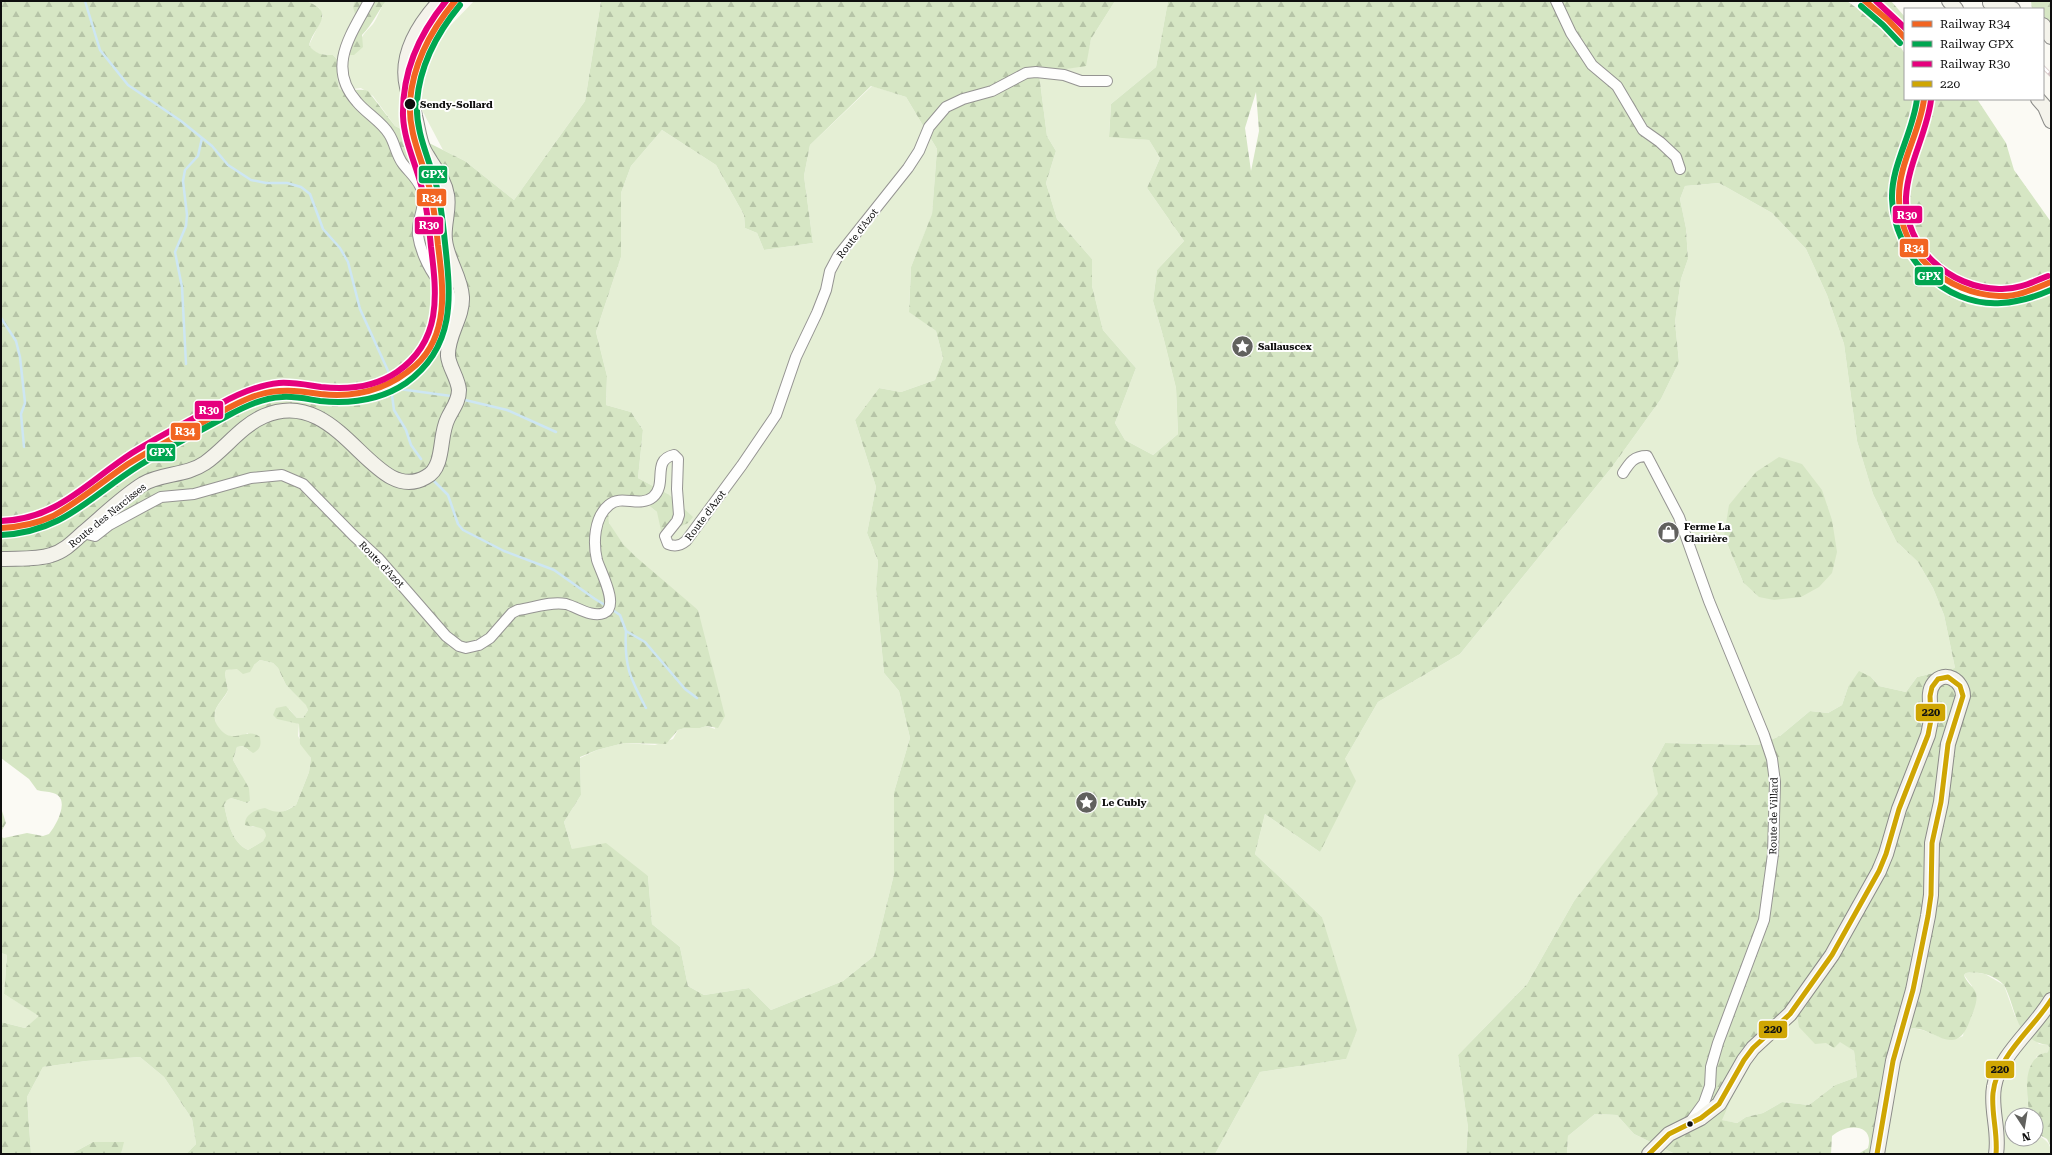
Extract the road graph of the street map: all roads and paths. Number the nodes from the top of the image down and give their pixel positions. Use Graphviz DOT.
graph roads {
  1 [pos="369,1"];
  2 [pos="440,1"];
  3 [pos="1556,1"];
  4 [pos="1988,4"];
  5 [pos="2008,8"];
  6 [pos="2044,26"];
  7 [pos="2051,37"];
  8 [pos="1107,80"];
  9 [pos="2039,100"];
  10 [pos="2051,121"];
  11 [pos="1680,169"];
  12 [pos="451,334"];
  13 [pos="1623,474"];
  14 [pos="82,533"];
  15 [pos="1,559"];
  16 [pos="2051,1000"];
  17 [pos="1690,1123"];
  18 [pos="1649,1154"];
  19 [pos="1877,1154"];
  20 [pos="1996,1154"];
  1 -- 12 [label="street"];
  2 -- 12 [label="street, Route des Narcisses"];
  3 -- 11 [label="street"];
  4 -- 5 [label="street"];
  6 -- 7 [label="street"];
  8 -- 14 [label="street, Route d'Azot"];
  9 -- 10 [label="street"];
  12 -- 14 [label="street, Route des Narcisses"];
  13 -- 17 [label="street, Route de Villard"];
  14 -- 15 [label="street, Route des Narcisses"];
  16 -- 20 [label="street"];
  17 -- 18 [label="street, Route de Villard"];
  17 -- 19 [label="street, Route de Villard"];
}
